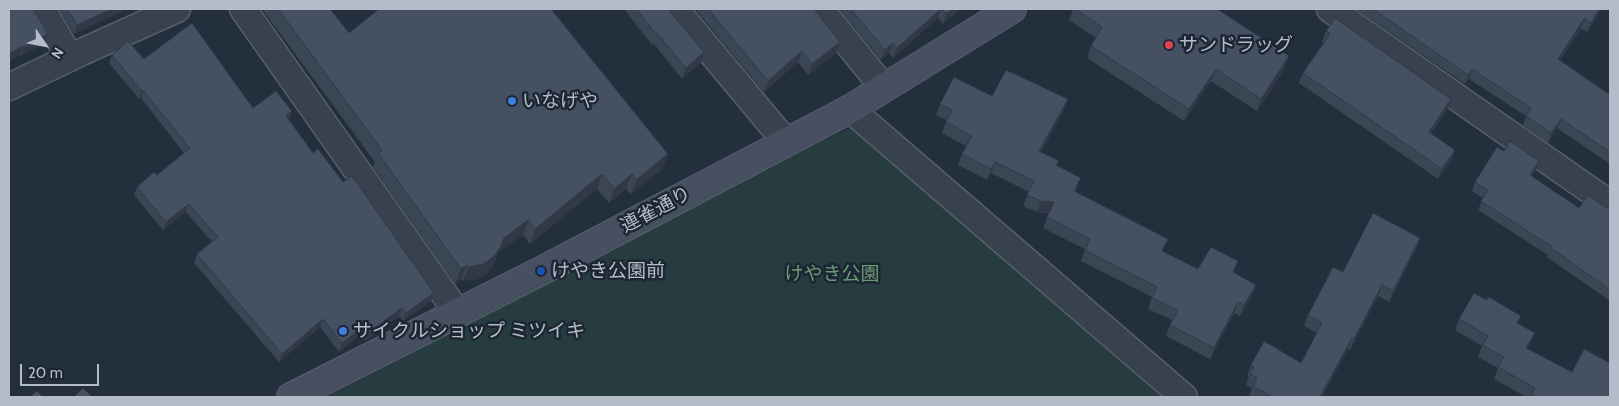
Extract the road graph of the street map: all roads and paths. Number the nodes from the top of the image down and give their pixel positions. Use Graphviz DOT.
graph roads {
  1 [pos="42,9"];
  2 [pos="177,9"];
  3 [pos="244,9"];
  4 [pos="675,9"];
  5 [pos="820,9"];
  6 [pos="1010,9"];
  7 [pos="1330,9"];
  8 [pos="70,58"];
  9 [pos="9,87"];
  10 [pos="884,88"];
  11 [pos="850,109"];
  12 [pos="786,142"];
  13 [pos="1610,204"];
  14 [pos="458,312"];
  15 [pos="291,397"];
  16 [pos="1184,397"];
  1 -- 8 [label="street"];
  2 -- 8 [label="street"];
  3 -- 14 [label="street"];
  4 -- 12 [label="street"];
  5 -- 10 [label="street"];
  6 -- 10 [label="main road, 連雀通り"];
  7 -- 13 [label="street"];
  8 -- 9 [label="street"];
  10 -- 11 [label="main road, 連雀通り"];
  11 -- 12 [label="main road, 連雀通り"];
  11 -- 16 [label="street"];
  12 -- 14 [label="main road, 連雀通り"];
  14 -- 15 [label="main road, 連雀通り"];
}
